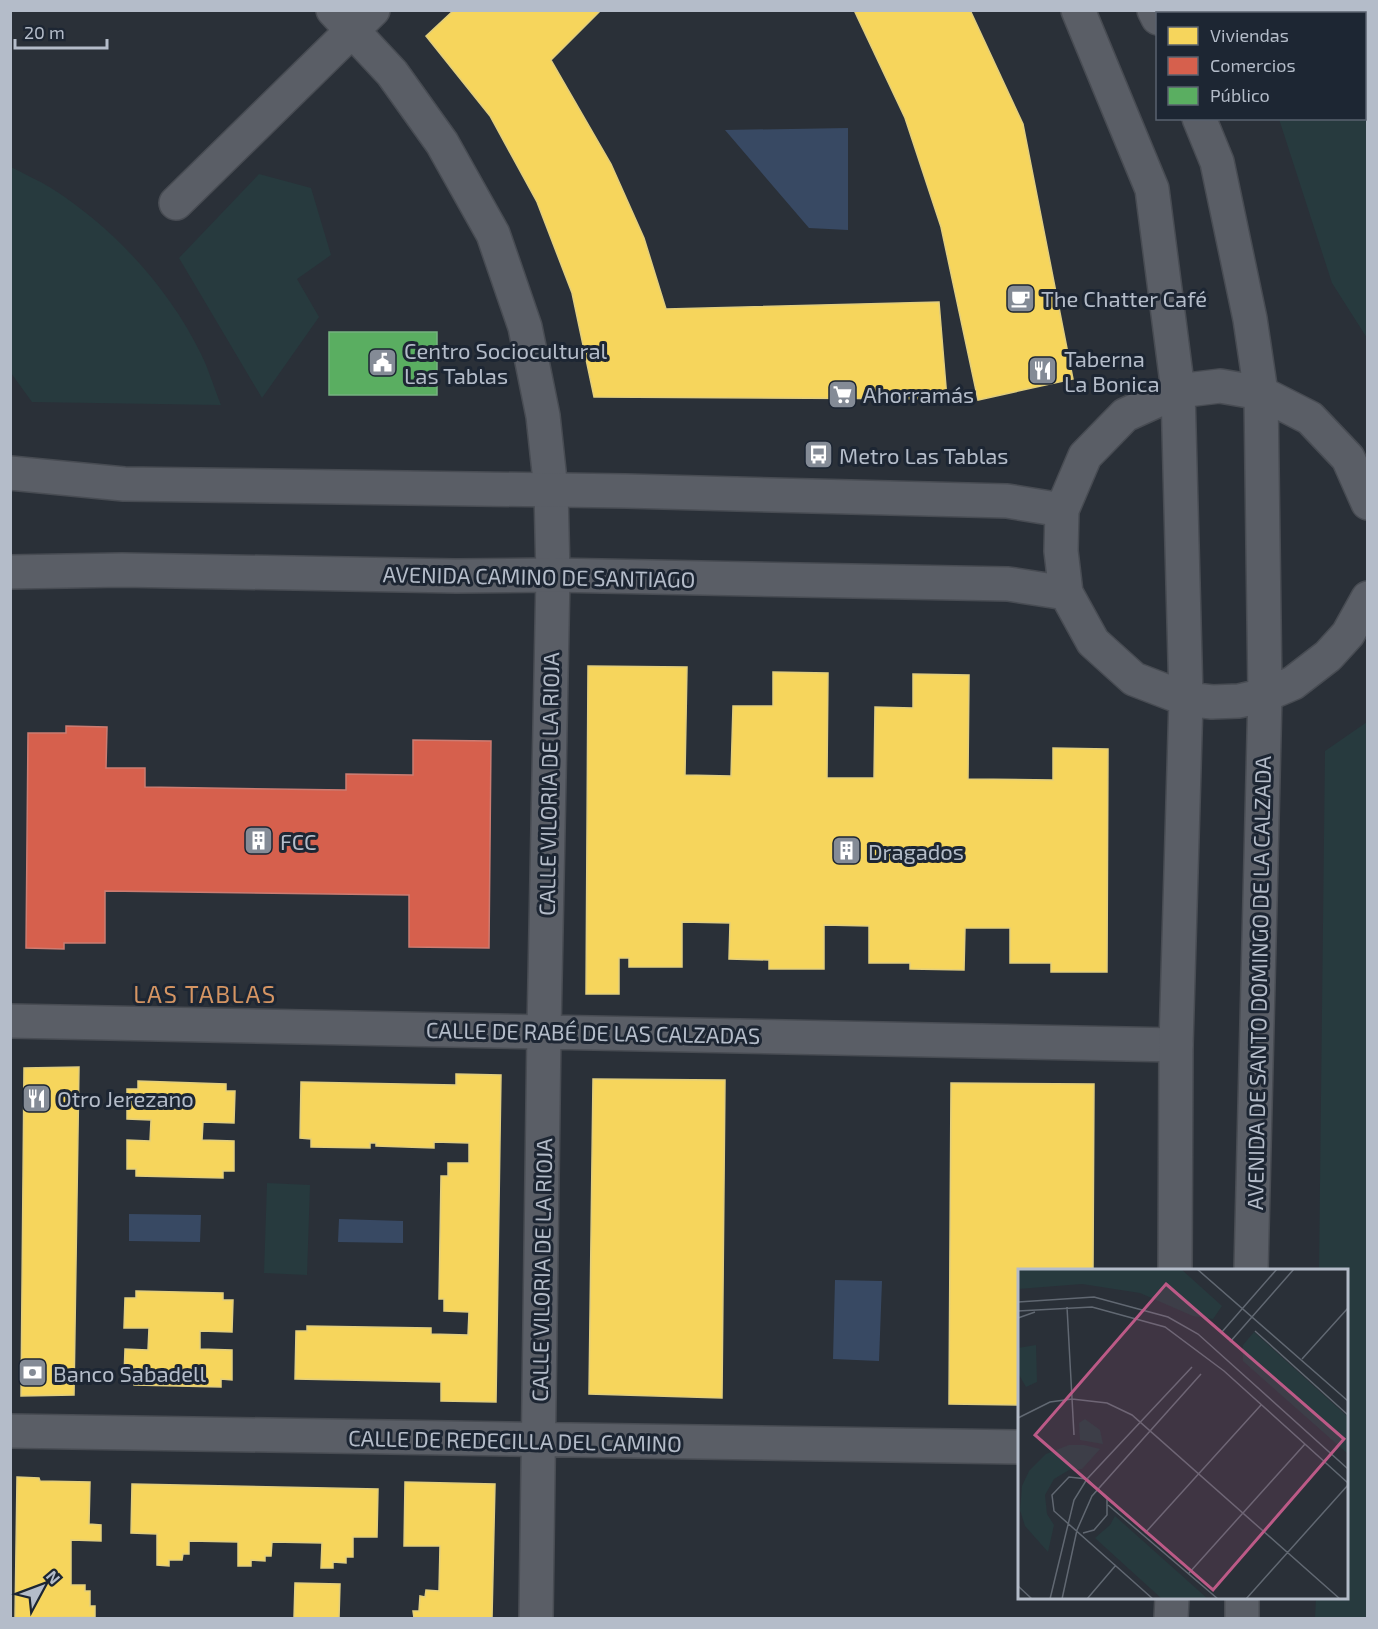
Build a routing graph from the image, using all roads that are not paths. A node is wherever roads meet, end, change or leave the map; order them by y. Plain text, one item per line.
1 (1078, 10) edge
2 (353, 17) edge
3 (1200, 120) edge
4 (176, 203) dead end
5 (1178, 391) junction
6 (1261, 393) junction
7 (10, 473) edge
8 (550, 490) junction
9 (1368, 503) edge
10 (1062, 510) junction
11 (10, 572) edge
12 (553, 575) junction
13 (1066, 593) junction
14 (1368, 598) edge
15 (1265, 695) junction
16 (1186, 699) junction
17 (10, 1021) edge
18 (544, 1031) junction
19 (1176, 1045) junction
20 (1175, 1269) edge
21 (1251, 1269) edge
22 (10, 1431) edge
23 (538, 1440) junction
24 (1018, 1447) edge
25 (1172, 1599) edge
26 (1242, 1599) edge
27 (536, 1618) edge
28 (1172, 1618) edge
29 (1242, 1618) edge

1 - 5 street
2 - 4 street
2 - 8 street, CALLE VILORIA DE LA RIOJA
3 - 6 street, AVENIDA DE SANTO DOMINGO DE LA CALZADA
5 - 6 street
5 - 10 street
5 - 16 street
6 - 9 street
6 - 15 street, AVENIDA DE SANTO DOMINGO DE LA CALZADA
7 - 8 street
8 - 10 street
8 - 12 street, CALLE VILORIA DE LA RIOJA
10 - 13 street
11 - 12 street, AVENIDA CAMINO DE SANTIAGO
12 - 13 street, AVENIDA CAMINO DE SANTIAGO
12 - 18 street, CALLE VILORIA DE LA RIOJA
13 - 16 street
14 - 15 street
15 - 16 street
15 - 21 street, AVENIDA DE SANTO DOMINGO DE LA CALZADA
16 - 19 street
17 - 18 street, CALLE DE RABÉ DE LAS CALZADAS
18 - 19 street, CALLE DE RABÉ DE LAS CALZADAS
18 - 23 street, CALLE VILORIA DE LA RIOJA
19 - 20 street
22 - 23 street, CALLE DE REDECILLA DEL CAMINO
23 - 24 street, CALLE DE REDECILLA DEL CAMINO
23 - 27 street, CALLE VILORIA DE LA RIOJA
25 - 28 street
26 - 29 street

